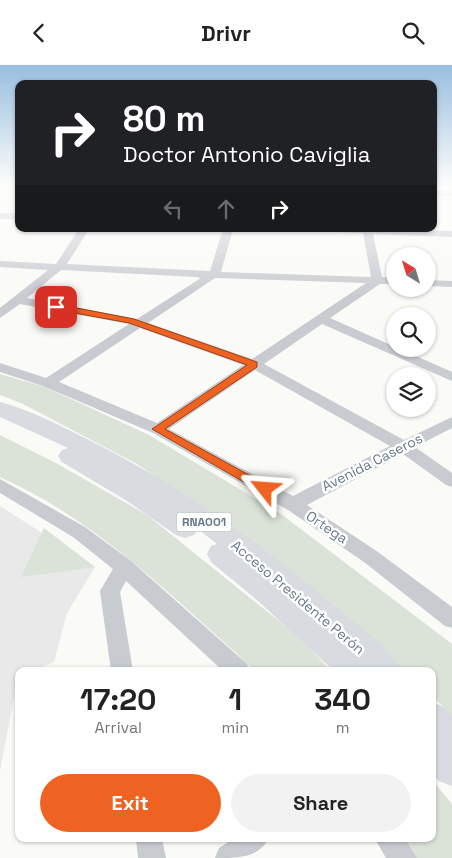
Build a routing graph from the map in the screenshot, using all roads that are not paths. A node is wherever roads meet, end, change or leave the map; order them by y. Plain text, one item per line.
1 (82, 232) edge
2 (227, 232) edge
3 (369, 232) edge
4 (418, 232) edge
5 (452, 234) edge
6 (0, 264) edge
7 (60, 266) junction
8 (214, 274) junction
9 (377, 281) junction
10 (386, 281) edge
11 (436, 283) edge
12 (452, 284) edge
13 (18, 300) junction
14 (0, 314) edge
15 (322, 319) junction
16 (140, 324) junction
17 (386, 345) edge
18 (412, 357) edge
19 (254, 365) junction
20 (0, 367) edge
21 (452, 377) edge
22 (48, 383) junction
23 (0, 409) edge
24 (452, 422) edge
25 (0, 424) edge
26 (158, 429) junction
27 (404, 447) junction
28 (452, 481) edge
29 (0, 485) edge
30 (294, 505) junction
31 (124, 567) junction
32 (452, 619) edge
33 (121, 667) edge
34 (234, 667) edge
35 (352, 667) edge
36 (381, 667) edge
37 (436, 723) edge
38 (452, 739) edge
39 (436, 750) edge
40 (452, 768) edge
41 (149, 842) edge
42 (251, 842) edge
43 (390, 842) edge
44 (152, 858) edge
45 (229, 858) edge
46 (403, 858) edge

1 - 7 street
2 - 8 street
3 - 9 street
4 - 5 street
6 - 7 street
7 - 8 street
7 - 13 street
8 - 9 street
8 - 16 street
9 - 10 street
9 - 15 street
11 - 12 street
13 - 14 street
13 - 16 street
15 - 17 street
15 - 19 street
16 - 19 street
16 - 22 street
18 - 21 street
19 - 26 street
19 - 27 street
20 - 22 street, Ortega
22 - 26 street, Ortega
23 - 36 highway, Acceso Presidente Perón / RNA001
24 - 27 street, Avenida Caseros
25 - 35 highway, Acceso Presidente Perón / RNA001
26 - 30 street, Ortega
27 - 28 street
27 - 30 street, Avenida Caseros
29 - 31 street
30 - 32 street, Ortega
31 - 33 street
31 - 34 street
37 - 38 highway
39 - 40 highway
41 - 44 street
42 - 45 street
43 - 46 street

